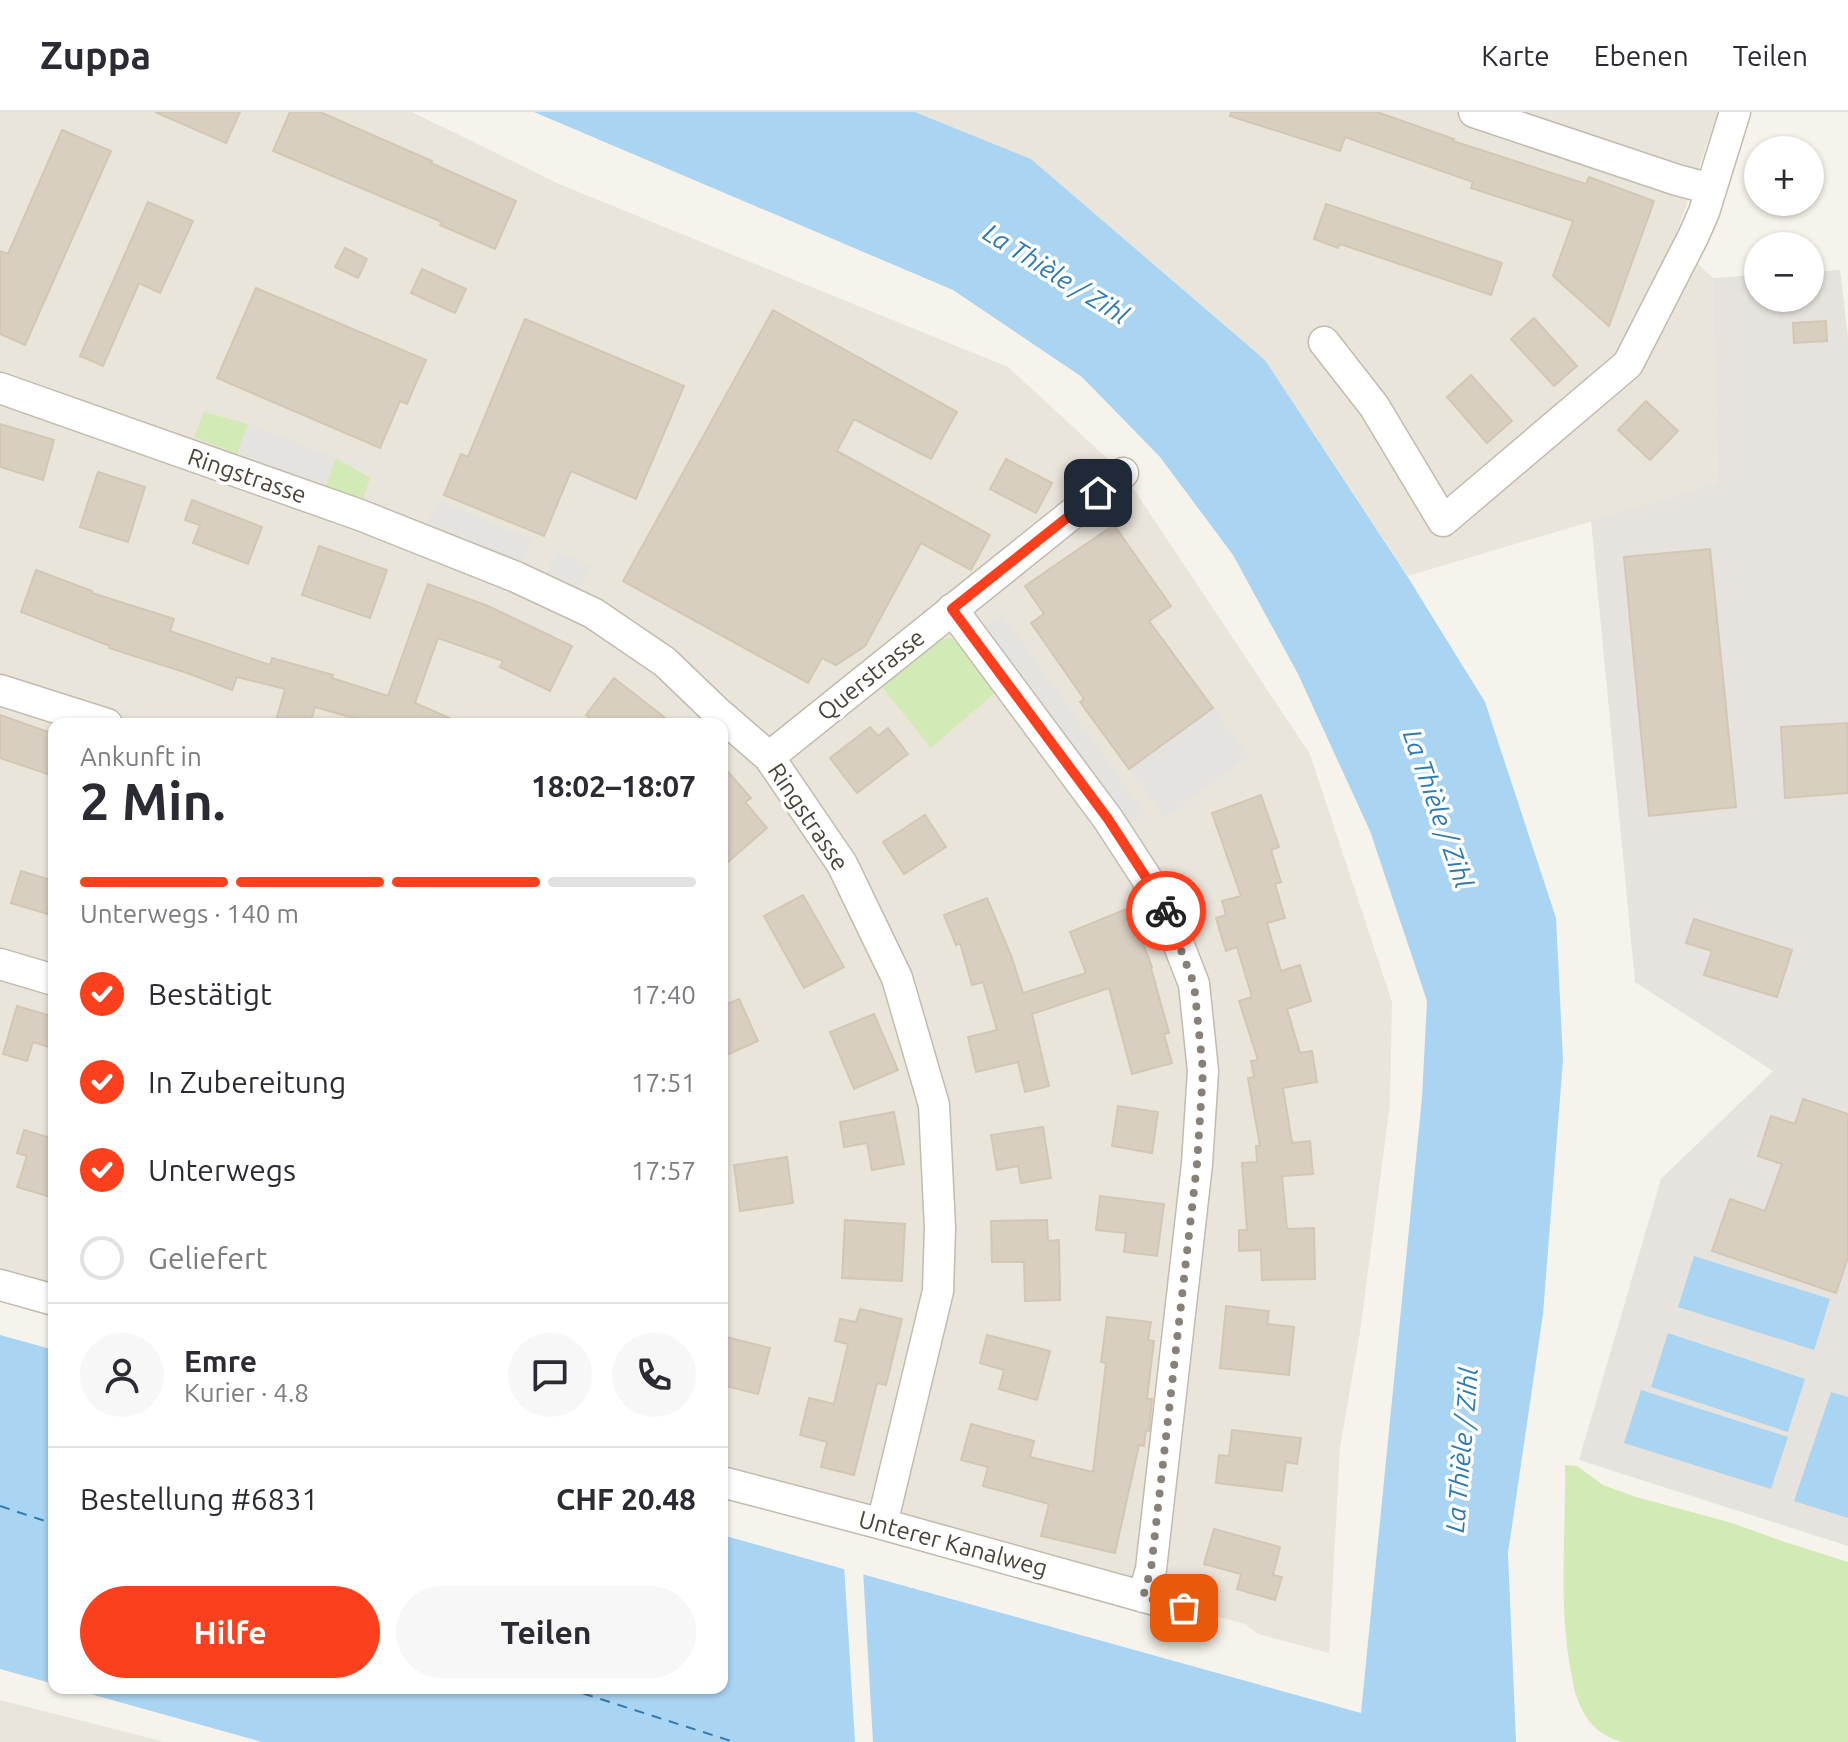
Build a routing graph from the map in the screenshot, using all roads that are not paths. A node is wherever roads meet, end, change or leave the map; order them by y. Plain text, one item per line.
1 (1474, 112) edge
2 (1735, 112) edge
3 (1711, 189) junction
4 (1324, 342) dead end
5 (0, 388) edge
6 (1123, 473) dead end
7 (952, 609) junction
8 (0, 690) edge
9 (88, 718) edge
10 (724, 718) edge
11 (728, 721) edge
12 (769, 757) junction
13 (0, 964) edge
14 (48, 978) edge
15 (0, 1285) edge
16 (48, 1298) edge
17 (728, 1484) edge
18 (882, 1524) junction
19 (1143, 1597) junction
20 (1184, 1608) dead end

1 - 3 street
2 - 3 street
3 - 4 street
5 - 10 street, Ringstrasse
6 - 7 street, Querstrasse
7 - 12 street, Querstrasse
7 - 19 street
8 - 9 street
11 - 12 street, Ringstrasse
12 - 18 street, Ringstrasse
13 - 14 street
15 - 16 street
17 - 18 street, Unterer Kanalweg
18 - 19 street, Unterer Kanalweg
19 - 20 street, Unterer Kanalweg

